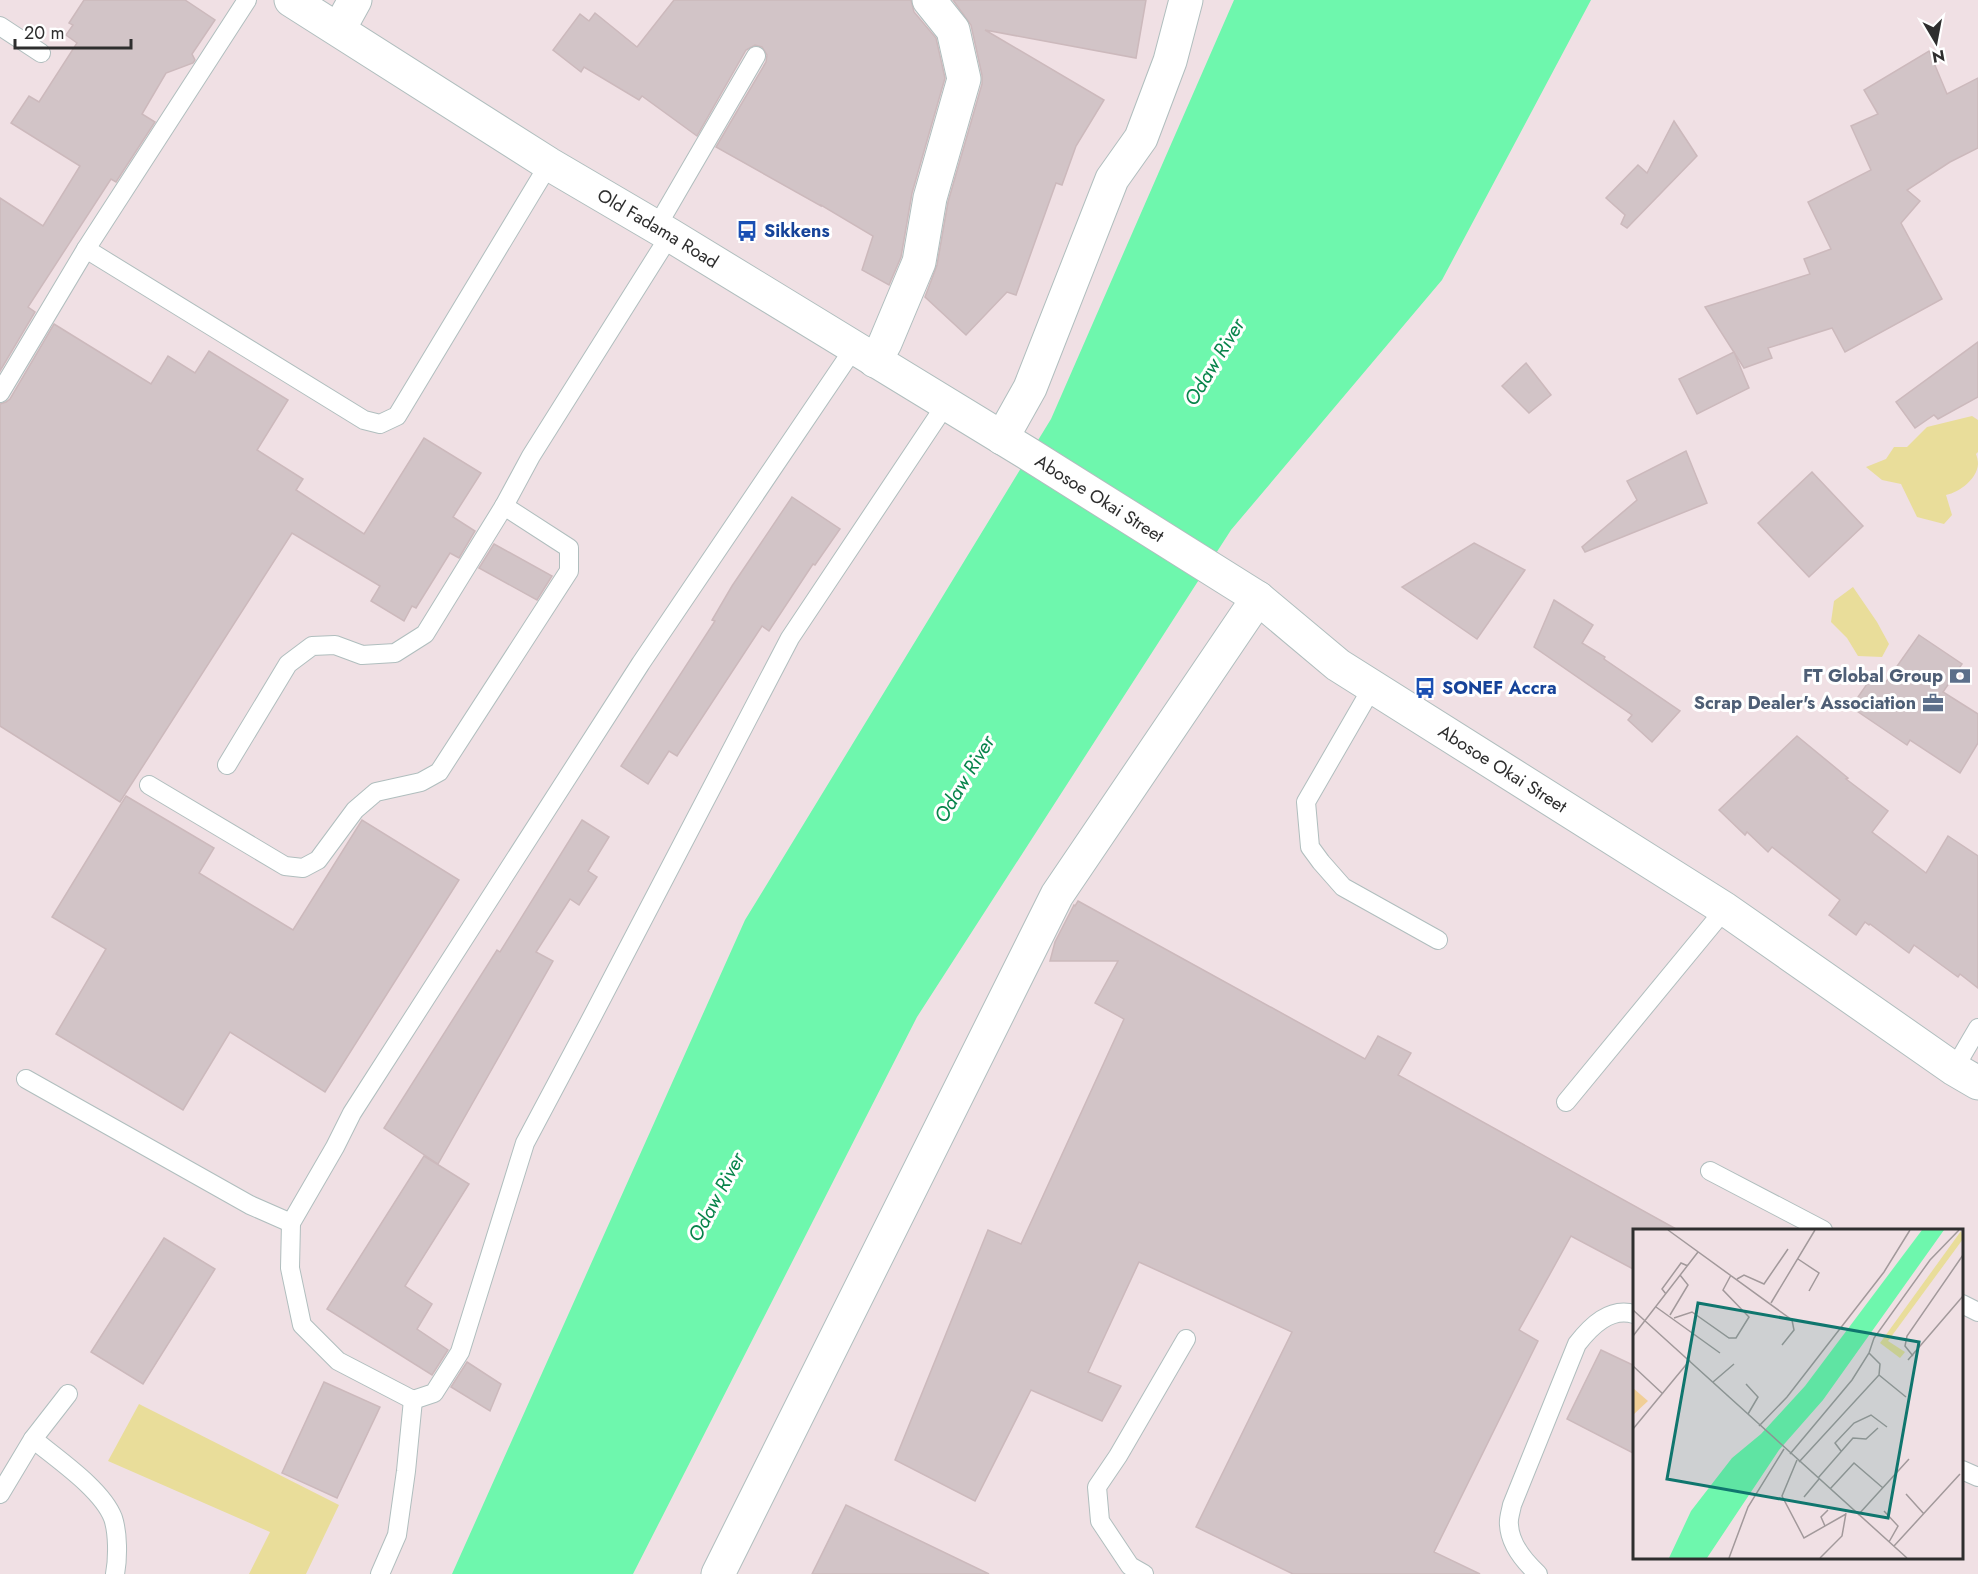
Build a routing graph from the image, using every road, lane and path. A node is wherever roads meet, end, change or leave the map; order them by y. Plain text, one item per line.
1 (247, 0) edge
2 (291, 0) edge
3 (355, 0) edge
4 (929, 0) edge
5 (1186, 0) edge
6 (0, 26) edge
7 (339, 29) junction
8 (41, 53) dead end
9 (756, 56) dead end
10 (549, 164) junction
11 (663, 231) junction
12 (86, 249) junction
13 (864, 354) junction
14 (0, 393) edge
15 (946, 404) junction
16 (1015, 445) junction
17 (504, 506) junction
18 (1249, 592) junction
19 (1373, 686) junction
20 (227, 765) dead end
21 (149, 785) dead end
22 (1725, 909) junction
23 (1438, 940) dead end
24 (1978, 1028) edge
25 (1966, 1076) edge
26 (26, 1079) dead end
27 (1566, 1102) dead end
28 (1710, 1171) dead end
29 (291, 1223) junction
30 (1821, 1229) edge
31 (1963, 1304) edge
32 (1978, 1312) edge
33 (1633, 1313) edge
34 (1186, 1339) dead end
35 (68, 1394) dead end
36 (413, 1400) junction
37 (33, 1439) junction
38 (1963, 1470) edge
39 (1978, 1477) edge
40 (0, 1494) edge
41 (115, 1574) edge
42 (380, 1574) edge
43 (718, 1574) edge
44 (1144, 1574) edge
45 (1538, 1574) edge

1 - 12 lane
2 - 7 street, Old Fadama Road
3 - 7 street
4 - 13 street
5 - 16 street
6 - 8 lane
7 - 10 street, Old Fadama Road
9 - 11 lane
10 - 11 street, Old Fadama Road
10 - 12 lane
11 - 13 street, Old Fadama Road
11 - 17 lane
12 - 14 lane
13 - 15 street, Old Fadama Road
13 - 29 lane
15 - 16 street, Old Fadama Road
15 - 36 lane
16 - 18 street, Abosoe Okai Street
17 - 20 lane
17 - 21 lane
18 - 19 street, Abosoe Okai Street
18 - 43 street
19 - 22 street, Abosoe Okai Street
19 - 23 lane
22 - 25 street, Abosoe Okai Street
22 - 27 lane
24 - 25 lane
26 - 29 lane
28 - 30 lane
29 - 36 lane
31 - 32 lane
33 - 45 lane
34 - 44 lane
35 - 37 lane
36 - 42 lane
37 - 40 lane
37 - 41 lane
38 - 39 lane

